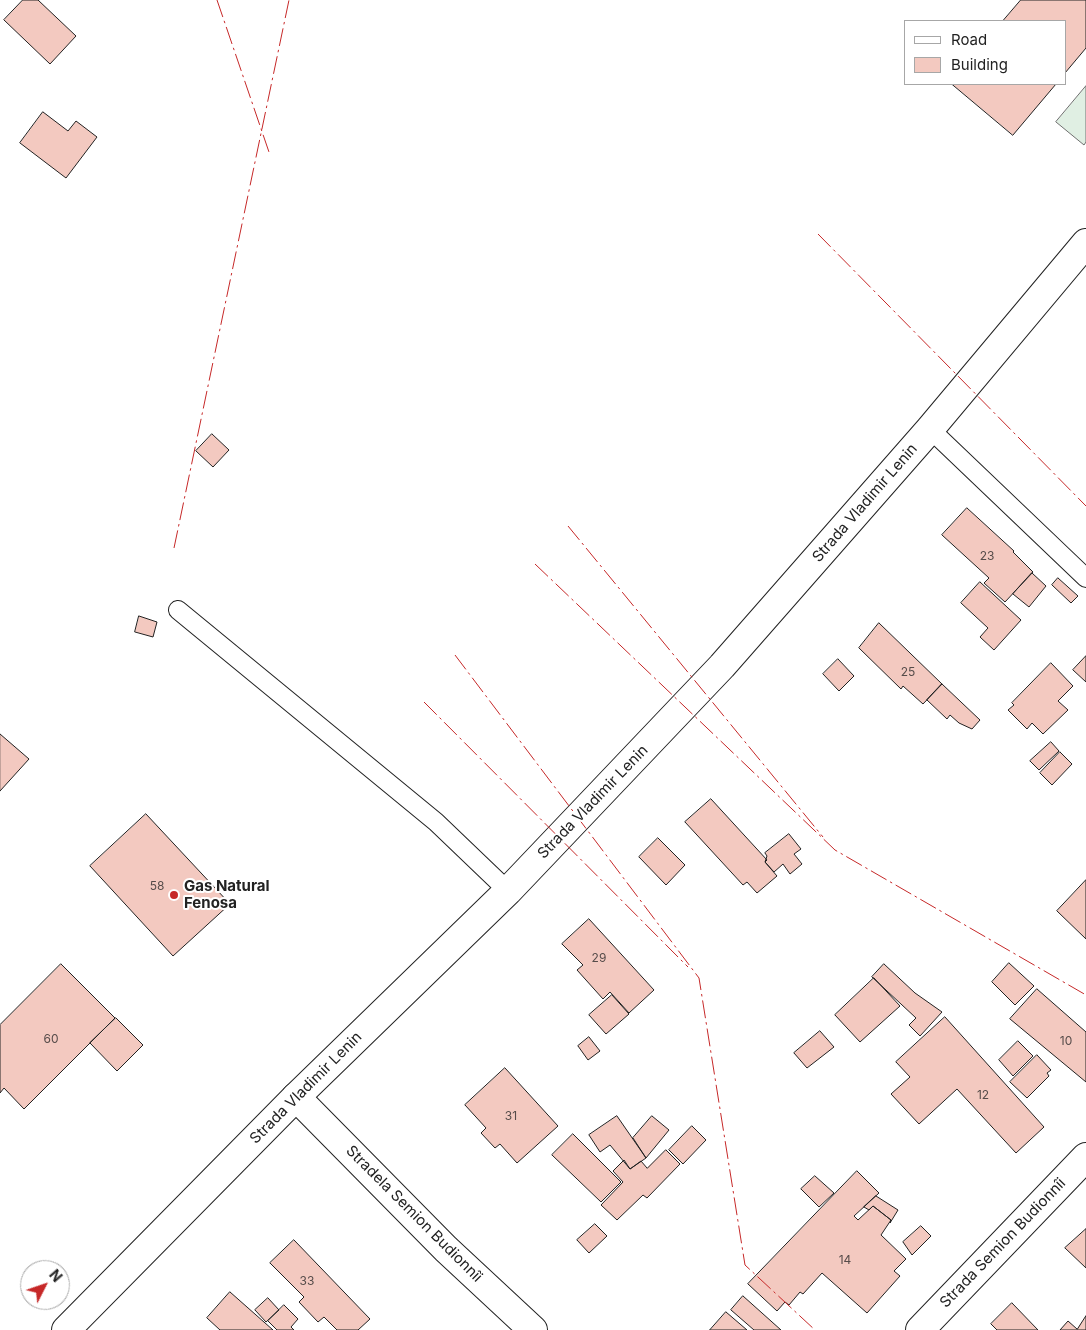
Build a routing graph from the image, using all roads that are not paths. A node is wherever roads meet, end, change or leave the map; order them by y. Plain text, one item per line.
1 (1086, 243) edge
2 (930, 429) junction
3 (1086, 578) edge
4 (178, 610) dead end
5 (508, 890) junction
6 (296, 1097) junction
7 (1086, 1157) edge
8 (66, 1330) edge
9 (533, 1330) edge
10 (920, 1330) edge

1 - 2 main road, Strada Vladimir Lenin
2 - 3 lane
2 - 5 main road, Strada Vladimir Lenin
4 - 5 lane
5 - 6 main road, Strada Vladimir Lenin
6 - 8 main road, Strada Vladimir Lenin
6 - 9 main road, Stradela Semion Budionnîi
7 - 10 main road, Strada Semion Budionnîi

